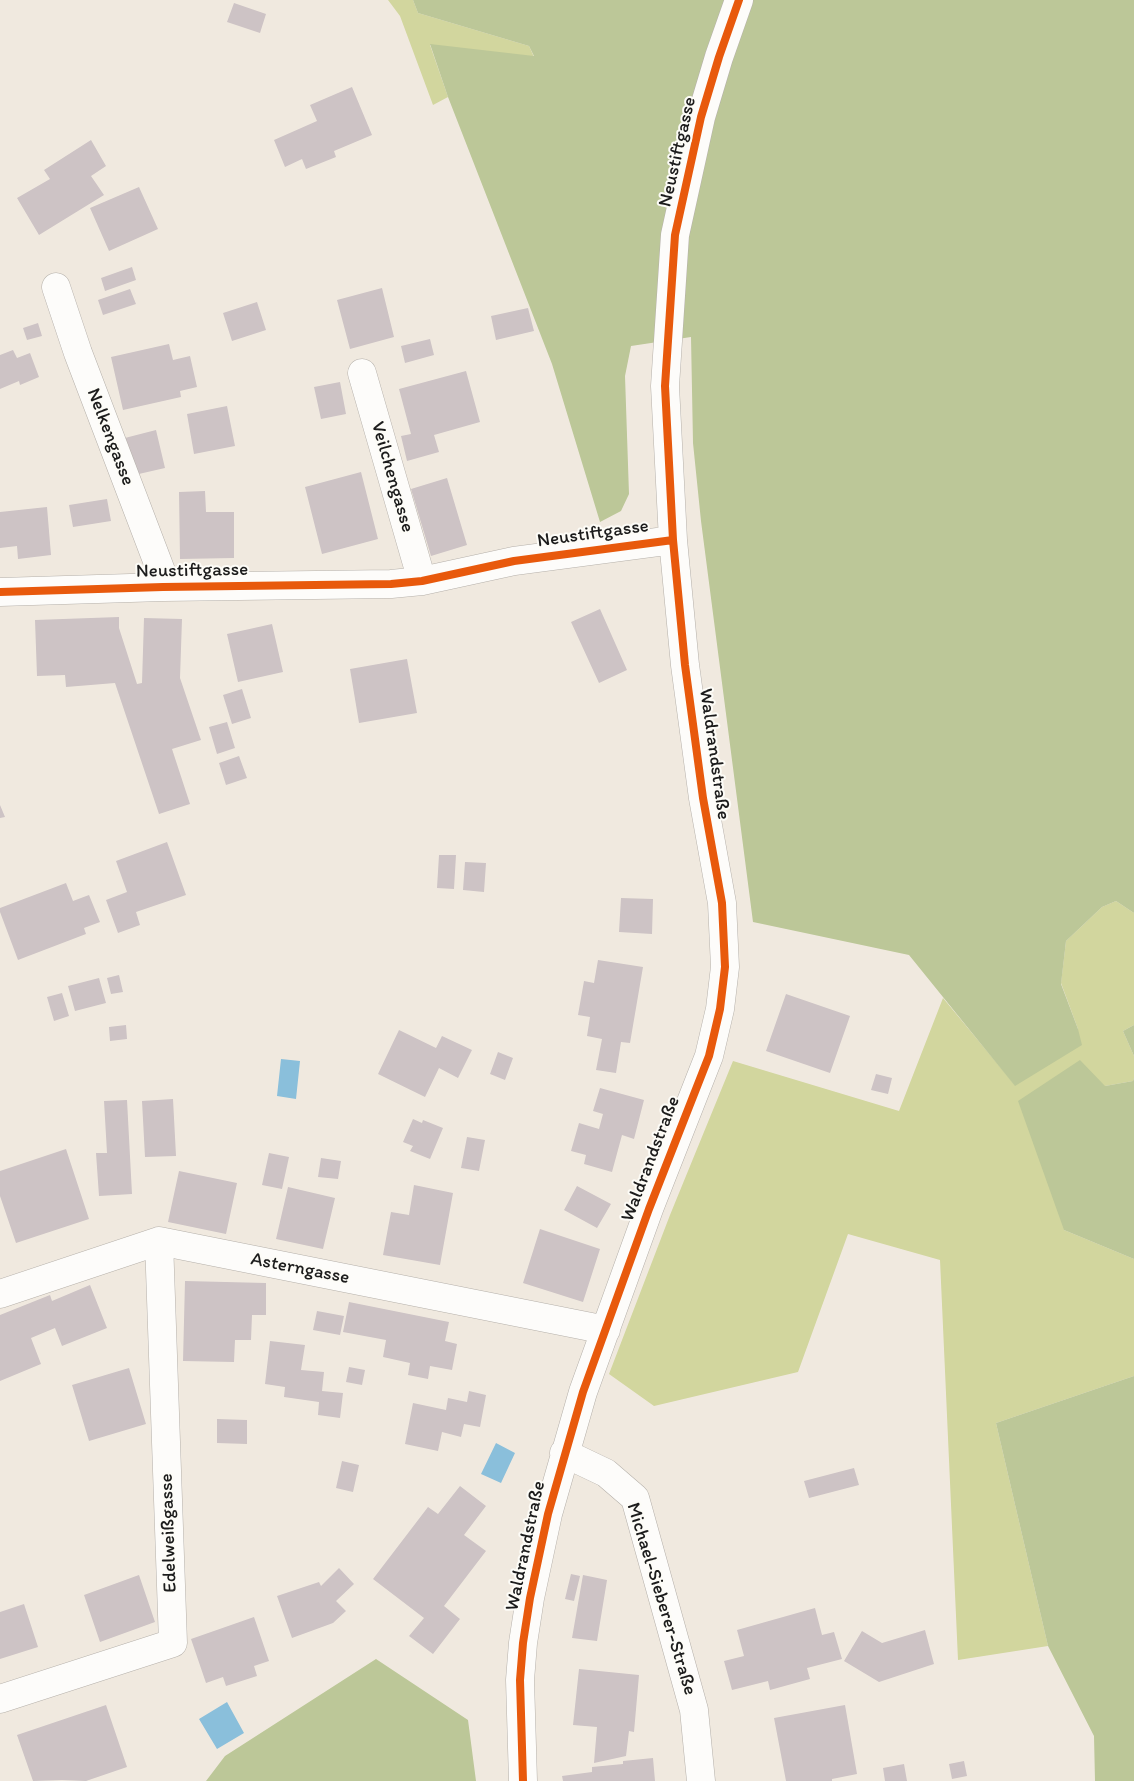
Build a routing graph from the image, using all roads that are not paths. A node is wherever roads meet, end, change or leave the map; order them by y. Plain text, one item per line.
1 (739, 0) edge
2 (56, 286) dead end
3 (362, 373) dead end
4 (673, 540) junction
5 (422, 580) junction
6 (163, 587) junction
7 (0, 592) edge
8 (160, 1241) junction
9 (0, 1294) edge
10 (606, 1330) junction
11 (564, 1453) junction
12 (0, 1699) edge
13 (523, 1781) edge
14 (701, 1781) edge

1 - 4 street, Neustiftgasse
2 - 6 street, Nelkengasse
3 - 5 street, Veilchengasse
4 - 5 street, Neustiftgasse
4 - 10 street, Waldrandstraße
5 - 6 street, Neustiftgasse
6 - 7 street, Neustiftgasse
8 - 9 street, Asterngasse
8 - 10 street, Asterngasse
8 - 12 street, Edelweißgasse
10 - 11 street, Waldrandstraße
11 - 13 street, Waldrandstraße
11 - 14 street, Michael-Sieberer-Straße

